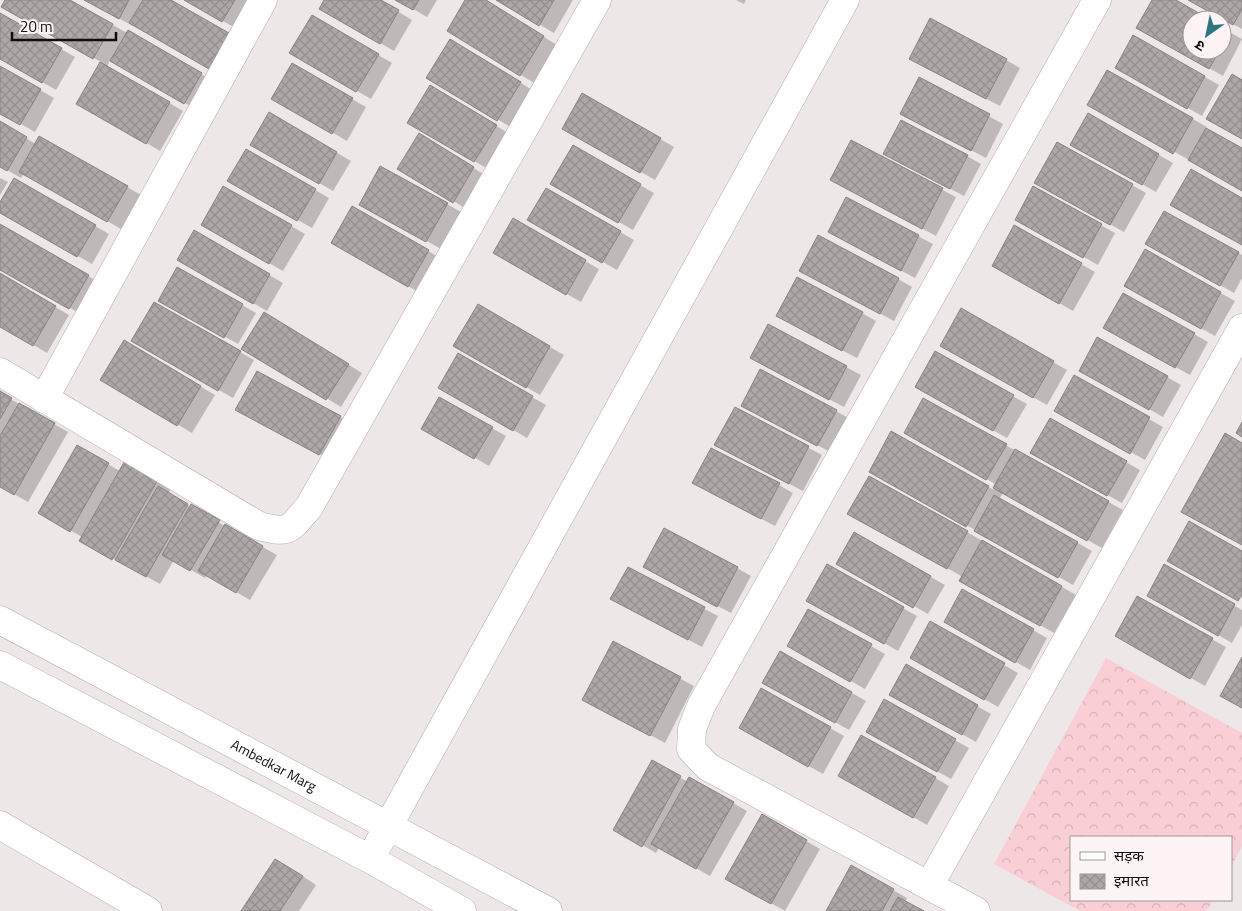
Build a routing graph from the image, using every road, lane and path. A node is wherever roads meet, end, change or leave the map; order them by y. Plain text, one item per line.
1 (263, 0) edge
2 (597, 0) edge
3 (845, 0) edge
4 (1097, 0) edge
5 (1242, 328) edge
6 (0, 372) edge
7 (44, 399) junction
8 (0, 620) edge
9 (0, 665) edge
10 (0, 825) edge
11 (389, 825) junction
12 (370, 859) junction
13 (929, 886) junction
14 (148, 911) edge
15 (462, 911) edge
16 (548, 911) edge
17 (976, 911) edge

1 - 7 street
2 - 7 street
3 - 11 street
4 - 13 street
5 - 13 street
6 - 7 street
8 - 11 street, Ambedkar Marg
9 - 12 street
10 - 14 street
11 - 12 street
11 - 16 street, Ambedkar Marg
12 - 15 street
13 - 17 street

